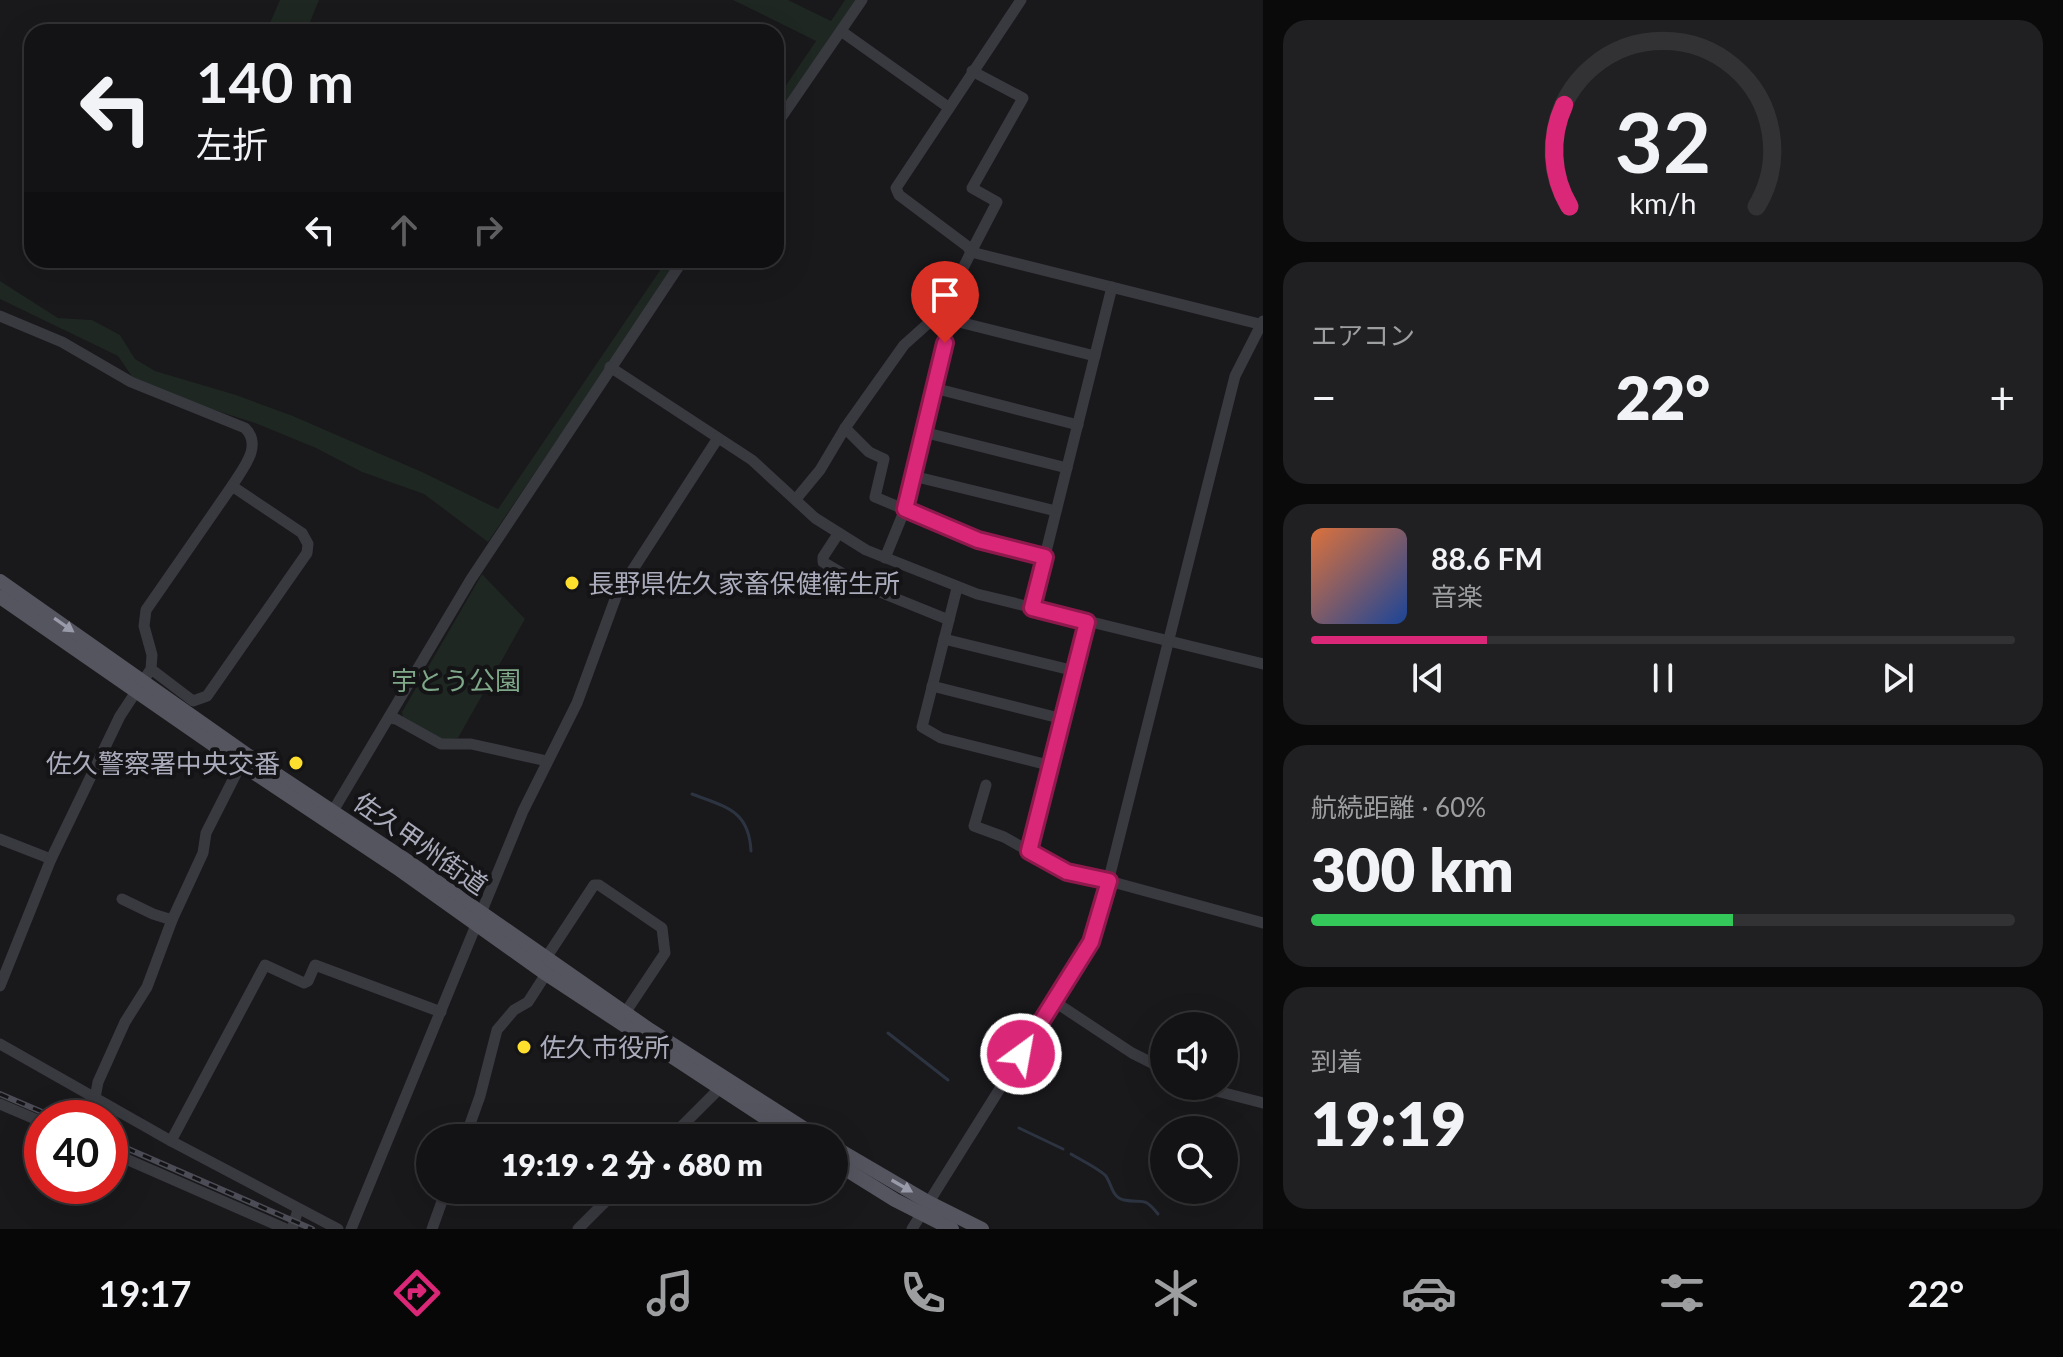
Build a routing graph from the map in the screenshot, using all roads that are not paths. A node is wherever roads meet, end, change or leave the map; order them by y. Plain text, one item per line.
1 (862, 0) edge
2 (1021, 0) edge
3 (841, 31) junction
4 (972, 71) junction
5 (948, 107) junction
6 (784, 113) edge
7 (971, 252) junction
8 (678, 268) edge
9 (1112, 287) junction
10 (946, 315) junction
11 (1, 316) edge
12 (1262, 323) edge
13 (1095, 356) junction
14 (610, 367) junction
15 (934, 388) junction
16 (1078, 425) junction
17 (845, 428) junction
18 (923, 432) junction
19 (718, 438) junction
20 (1067, 468) junction
21 (913, 476) junction
22 (232, 486) junction
23 (796, 499) junction
24 (905, 509) junction
25 (1056, 511) junction
26 (838, 534) junction
27 (1045, 557) junction
28 (885, 558) junction
29 (0, 581) edge
30 (957, 588) junction
31 (0, 597) edge
32 (1032, 608) junction
33 (949, 620) junction
34 (1087, 622) junction
35 (944, 639) junction
36 (1169, 641) junction
37 (1263, 664) edge
38 (1075, 671) junction
39 (143, 680) junction
40 (932, 686) junction
41 (389, 718) junction
42 (1063, 719) junction
43 (547, 761) junction
44 (241, 764) junction
45 (1052, 766) junction
46 (986, 785) dead end
47 (333, 811) junction
48 (0, 839) edge
49 (1029, 851) junction
50 (51, 859) junction
51 (1109, 881) junction
52 (122, 899) dead end
53 (479, 919) junction
54 (172, 920) junction
55 (1263, 923) edge
56 (546, 958) junction
57 (546, 974) junction
58 (0, 986) edge
59 (1055, 1002) junction
60 (441, 1012) junction
61 (622, 1018) junction
62 (0, 1044) edge
63 (1150, 1062) edge
64 (723, 1085) junction
65 (1238, 1097) edge
66 (95, 1098) junction
67 (1263, 1103) edge
68 (0, 1104) edge
69 (24, 1114) edge
70 (470, 1124) edge
71 (684, 1124) edge
72 (777, 1124) edge
73 (794, 1124) edge
74 (171, 1141) junction
75 (848, 1156) edge
76 (128, 1160) edge
77 (848, 1169) edge
78 (441, 1204) edge
79 (603, 1204) edge
80 (924, 1208) junction
81 (298, 1210) junction
82 (289, 1229) edge
83 (338, 1229) edge
84 (351, 1229) edge
85 (432, 1229) edge
86 (578, 1229) edge
87 (912, 1229) edge
88 (952, 1229) edge
89 (982, 1229) edge

1 - 3 street
2 - 4 street
3 - 5 street
3 - 6 street
4 - 5 street
4 - 7 street
5 - 7 street
7 - 9 street
7 - 10 street
8 - 14 street
9 - 12 street
9 - 13 street
10 - 13 street
10 - 15 street
10 - 17 street
11 - 22 street
12 - 36 street
13 - 16 street
14 - 19 street
14 - 41 street
15 - 16 street
15 - 18 street
16 - 20 street
17 - 23 street
17 - 24 street
18 - 20 street
18 - 21 street
19 - 23 street
19 - 43 street
20 - 25 street
21 - 24 street
21 - 25 street
22 - 39 street
22 - 39 street
23 - 26 street
24 - 27 street
24 - 28 street
25 - 27 street
26 - 28 street
26 - 33 street
27 - 32 street
28 - 30 street
29 -> 39 main road, 佐久甲州街道
30 - 32 street
30 - 33 street
31 - 39 main road, 佐久甲州街道
32 - 34 street
33 - 35 street
34 - 36 street
34 - 38 street
35 - 38 street
35 - 40 street
36 - 37 street
36 - 51 street
38 - 42 street
39 - 44 main road, 佐久甲州街道
39 - 47 main road, 佐久甲州街道
39 - 50 street
40 - 42 street
40 - 45 street
41 - 43 street
41 - 47 street
42 - 45 street
43 - 53 street
44 - 53 main road, 佐久甲州街道
44 - 54 street
45 - 49 street
46 - 49 street
47 - 53 main road, 佐久甲州街道
48 - 50 street
49 - 51 street
50 - 58 street
51 - 55 street
51 - 59 street
52 - 54 street
53 - 56 main road, 佐久甲州街道
53 - 57 main road, 佐久甲州街道
53 - 60 street
54 - 66 street
56 - 61 main road, 佐久甲州街道
56 - 61 street
57 - 61 main road, 佐久甲州街道
57 - 70 street
59 - 63 street
59 - 80 street
60 - 74 street
60 - 84 street
61 - 64 main road, 佐久甲州街道
62 - 66 street
64 - 71 street
64 - 72 main road, 佐久甲州街道
64 - 73 main road, 佐久甲州街道
65 - 67 street
66 - 74 street
68 - 69 street
74 - 81 street
75 -> 80 main road
76 - 82 street
77 - 80 main road
78 - 85 street
79 - 86 street
80 - 87 street
80 - 88 main road
80 - 89 main road
81 - 82 street
81 - 83 street

